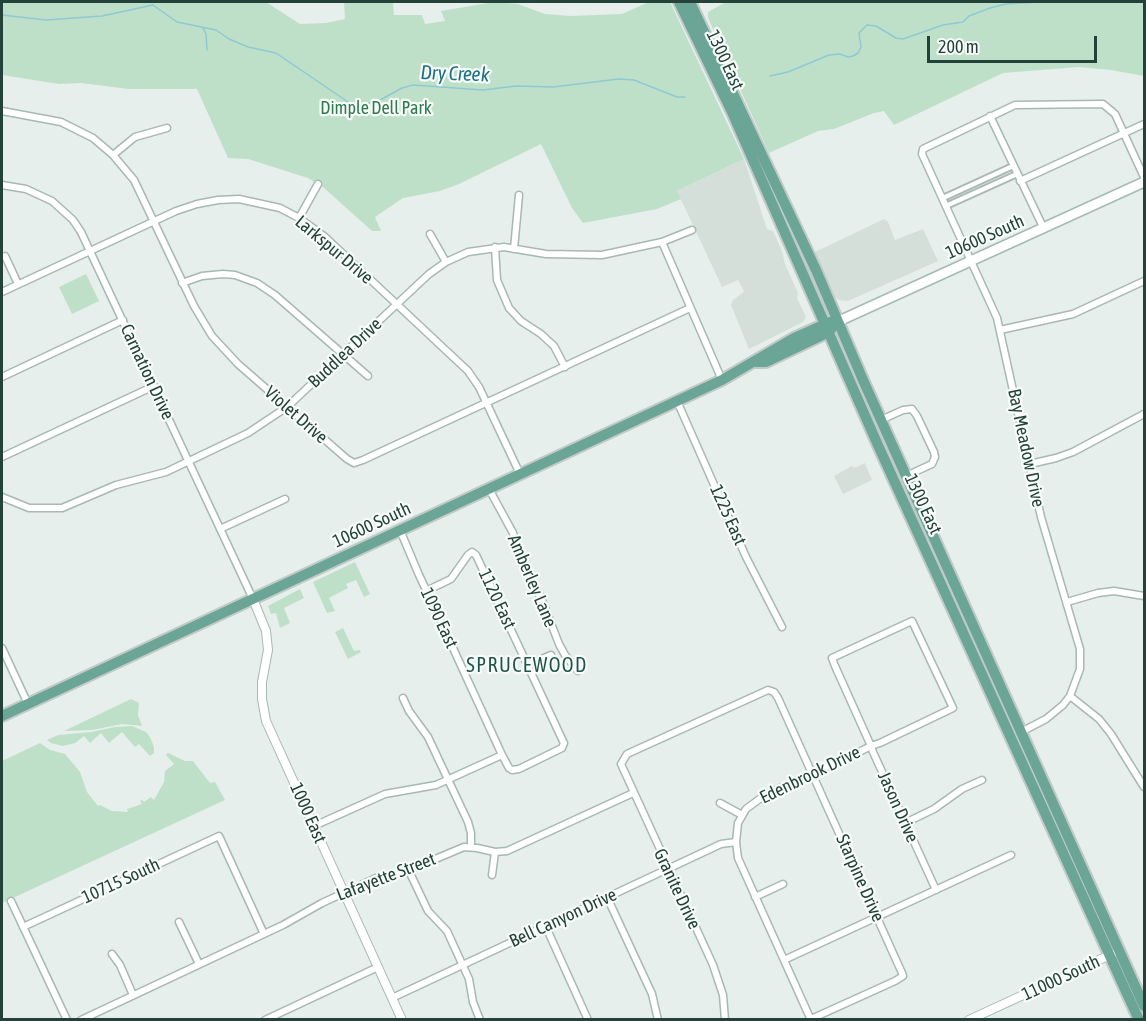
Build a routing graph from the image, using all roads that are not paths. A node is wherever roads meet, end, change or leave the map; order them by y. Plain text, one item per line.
1 (679, 2) edge
2 (690, 2) edge
3 (2, 111) edge
4 (990, 116) junction
5 (1144, 124) edge
6 (167, 128) dead end
7 (1125, 135) junction
8 (114, 155) junction
9 (1013, 166) junction
10 (1019, 177) junction
11 (1144, 179) edge
12 (318, 184) dead end
13 (2, 185) edge
14 (519, 195) dead end
15 (943, 198) junction
16 (946, 206) junction
17 (299, 218) junction
18 (154, 221) junction
19 (1044, 229) junction
20 (692, 230) dead end
21 (430, 234) dead end
22 (662, 242) junction
23 (495, 248) junction
24 (514, 249) junction
25 (90, 251) junction
26 (5, 256) dead end
27 (972, 261) junction
28 (446, 262) junction
29 (1144, 281) edge
30 (182, 283) junction
31 (18, 284) junction
32 (2, 292) edge
33 (397, 304) junction
34 (690, 308) junction
35 (123, 320) junction
36 (839, 321) junction
37 (827, 328) junction
38 (1000, 330) junction
39 (343, 354) junction
40 (565, 367) junction
41 (368, 376) dead end
42 (2, 377) edge
43 (722, 380) junction
44 (154, 386) junction
45 (677, 401) junction
46 (487, 403) junction
47 (287, 407) junction
48 (1144, 414) edge
49 (881, 420) junction
50 (2, 457) edge
51 (188, 462) junction
52 (1030, 464) junction
53 (520, 474) junction
54 (906, 476) junction
55 (489, 489) junction
56 (2, 497) edge
57 (285, 499) dead end
58 (220, 529) junction
59 (400, 530) junction
60 (426, 591) junction
61 (1144, 596) edge
62 (253, 599) junction
63 (1067, 602) junction
64 (782, 627) dead end
65 (2, 648) edge
66 (551, 655) dead end
67 (528, 665) junction
68 (578, 671) dead end
69 (987, 684) junction
70 (771, 690) joint
71 (1070, 696) junction
72 (403, 698) dead end
73 (28, 704) junction
74 (953, 708) joint
75 (2, 716) edge
76 (1021, 732) junction
77 (871, 747) junction
78 (502, 755) junction
79 (512, 770) joint
80 (812, 773) junction
81 (448, 780) junction
82 (982, 780) dead end
83 (1144, 787) edge
84 (633, 793) junction
85 (720, 803) dead end
86 (742, 815) junction
87 (905, 823) junction
88 (314, 826) junction
89 (736, 842) junction
90 (471, 847) junction
91 (495, 852) junction
92 (1011, 855) dead end
93 (668, 869) junction
94 (409, 871) junction
95 (492, 875) dead end
96 (783, 884) dead end
97 (936, 890) junction
98 (344, 892) junction
99 (607, 897) junction
100 (755, 897) junction
101 (11, 901) dead end
102 (878, 918) junction
103 (179, 922) dead end
104 (23, 927) junction
105 (546, 927) junction
106 (264, 934) junction
107 (1114, 953) junction
108 (111, 954) dead end
109 (784, 960) junction
110 (199, 964) junction
111 (462, 965) junction
112 (378, 967) junction
113 (133, 995) junction
114 (392, 998) junction
115 (1144, 1006) edge
116 (811, 1019) edge
117 (67, 1020) edge
118 (81, 1020) edge
119 (265, 1020) edge
120 (402, 1020) edge
121 (480, 1020) edge
122 (588, 1020) edge
123 (658, 1020) edge
124 (725, 1020) edge
125 (969, 1020) edge
126 (1139, 1020) edge

1 - 37 main road, 1300 East
2 - 36 main road, 1300 East
3 - 8 street, Violet Drive
4 - 7 street
4 - 9 street
4 - 15 street, Bay Meadow Drive
5 - 7 street
6 - 8 street
7 - 10 street
7 - 11 street
8 - 18 street, Violet Drive
9 - 10 street
9 - 15 street
10 - 16 street
10 - 19 street
11 - 19 main road, 10600 South
12 - 17 street
13 - 25 street, Carnation Drive
14 - 24 street
15 - 16 street, Bay Meadow Drive
16 - 27 street, Bay Meadow Drive
17 - 18 street, Larkspur Drive
17 - 33 street, Larkspur Drive
18 - 25 street, Larkspur Drive
18 - 30 street, Violet Drive
19 - 27 main road, 10600 South
20 - 22 street, Buddlea Drive
21 - 28 street
22 - 24 street, Buddlea Drive
22 - 34 street
23 - 24 street, Buddlea Drive
23 - 28 street, Buddlea Drive
23 - 40 street
25 - 31 street, Larkspur Drive
25 - 35 street, Carnation Drive
26 - 31 street
27 - 36 main road, 10600 South
27 - 38 street, Bay Meadow Drive
28 - 33 street, Buddlea Drive
29 - 38 street
30 - 39 street
30 - 47 street, Violet Drive
31 - 32 street, Larkspur Drive
33 - 39 street, Buddlea Drive
33 - 46 street, Larkspur Drive
34 - 40 street, Violet Drive
34 - 43 street
35 - 42 street
35 - 44 street, Carnation Drive
36 - 37 main road, 10600 South
36 - 49 main road, 1300 East
37 - 43 main road, 10600 South
37 - 69 main road, 1300 East
38 - 52 street, Bay Meadow Drive
39 - 41 street
39 - 47 street, Buddlea Drive
40 - 46 street, Violet Drive
43 - 45 main road, 10600 South
44 - 50 street
44 - 51 street, Carnation Drive
45 - 53 main road, 10600 South
45 - 64 street, 1225 East
46 - 47 street, Violet Drive
46 - 53 street, Larkspur Drive
47 - 51 street, Buddlea Drive
48 - 52 street
49 - 54 main road, 1300 East
49 - 54 street
51 - 56 street, Buddlea Drive
51 - 58 street, Carnation Drive
52 - 63 street, Bay Meadow Drive
53 - 55 main road, 10600 South
54 - 76 main road, 1300 East
55 - 59 main road, 10600 South
55 - 68 street, Amberley Lane
57 - 58 street
58 - 62 street, Carnation Drive
59 - 60 street, 1090 East
59 - 62 main road, 10600 South
60 - 67 street, 1120 East
60 - 78 street, 1090 East
61 - 63 street
62 - 73 main road, 10600 South
62 - 88 street, 1000 East
63 - 71 street, Bay Meadow Drive
65 - 73 street
66 - 67 street
67 - 79 street, 1120 East
69 - 76 main road
69 - 107 main road, 1300 East
70 - 80 street, Starpine Drive
70 - 84 street, Granite Drive
71 - 76 street, Bay Meadow Drive
71 - 83 street
72 - 81 street
73 - 75 main road, 10600 South
74 - 77 street, Edenbrook Drive
74 - 77 street, Jason Drive
76 - 107 main road, 1300 East
77 - 80 street, Edenbrook Drive
77 - 87 street, Jason Drive
78 - 79 street, 1090 East
78 - 81 street
80 - 86 street, Edenbrook Drive
80 - 102 street, Starpine Drive
81 - 88 street
81 - 90 street
82 - 87 street
84 - 91 street, Lafayette Street
84 - 93 street, Granite Drive
85 - 86 street
86 - 89 street, Edenbrook Drive
87 - 97 street, Jason Drive
88 - 98 street, 1000 East
89 - 93 street, Bell Canyon Drive
89 - 100 street, Edenbrook Drive
90 - 91 street, Lafayette Street
90 - 94 street, Lafayette Street
91 - 95 street
92 - 97 street
93 - 99 street, Bell Canyon Drive
93 - 124 street, Granite Drive
94 - 98 street, Lafayette Street
94 - 111 street
96 - 100 street
97 - 102 street
98 - 106 street, Lafayette Street
98 - 112 street, 1000 East
99 - 105 street, Bell Canyon Drive
99 - 123 street
100 - 109 street, Edenbrook Drive
101 - 104 street
102 - 109 street
102 - 116 street, Starpine Drive
103 - 110 street
104 - 106 street, 10715 South
104 - 117 street
105 - 111 street, Bell Canyon Drive
105 - 122 street
106 - 110 street, Lafayette Street
107 - 115 main road, 1300 East
107 - 125 street, 11000 South
107 - 126 main road, 1300 East
108 - 113 street
109 - 116 street, Edenbrook Drive
110 - 113 street, Lafayette Street
111 - 114 street, Bell Canyon Drive
111 - 121 street
112 - 114 street, 1000 East
112 - 119 street
113 - 118 street, Lafayette Street
114 - 120 street, 1000 East

